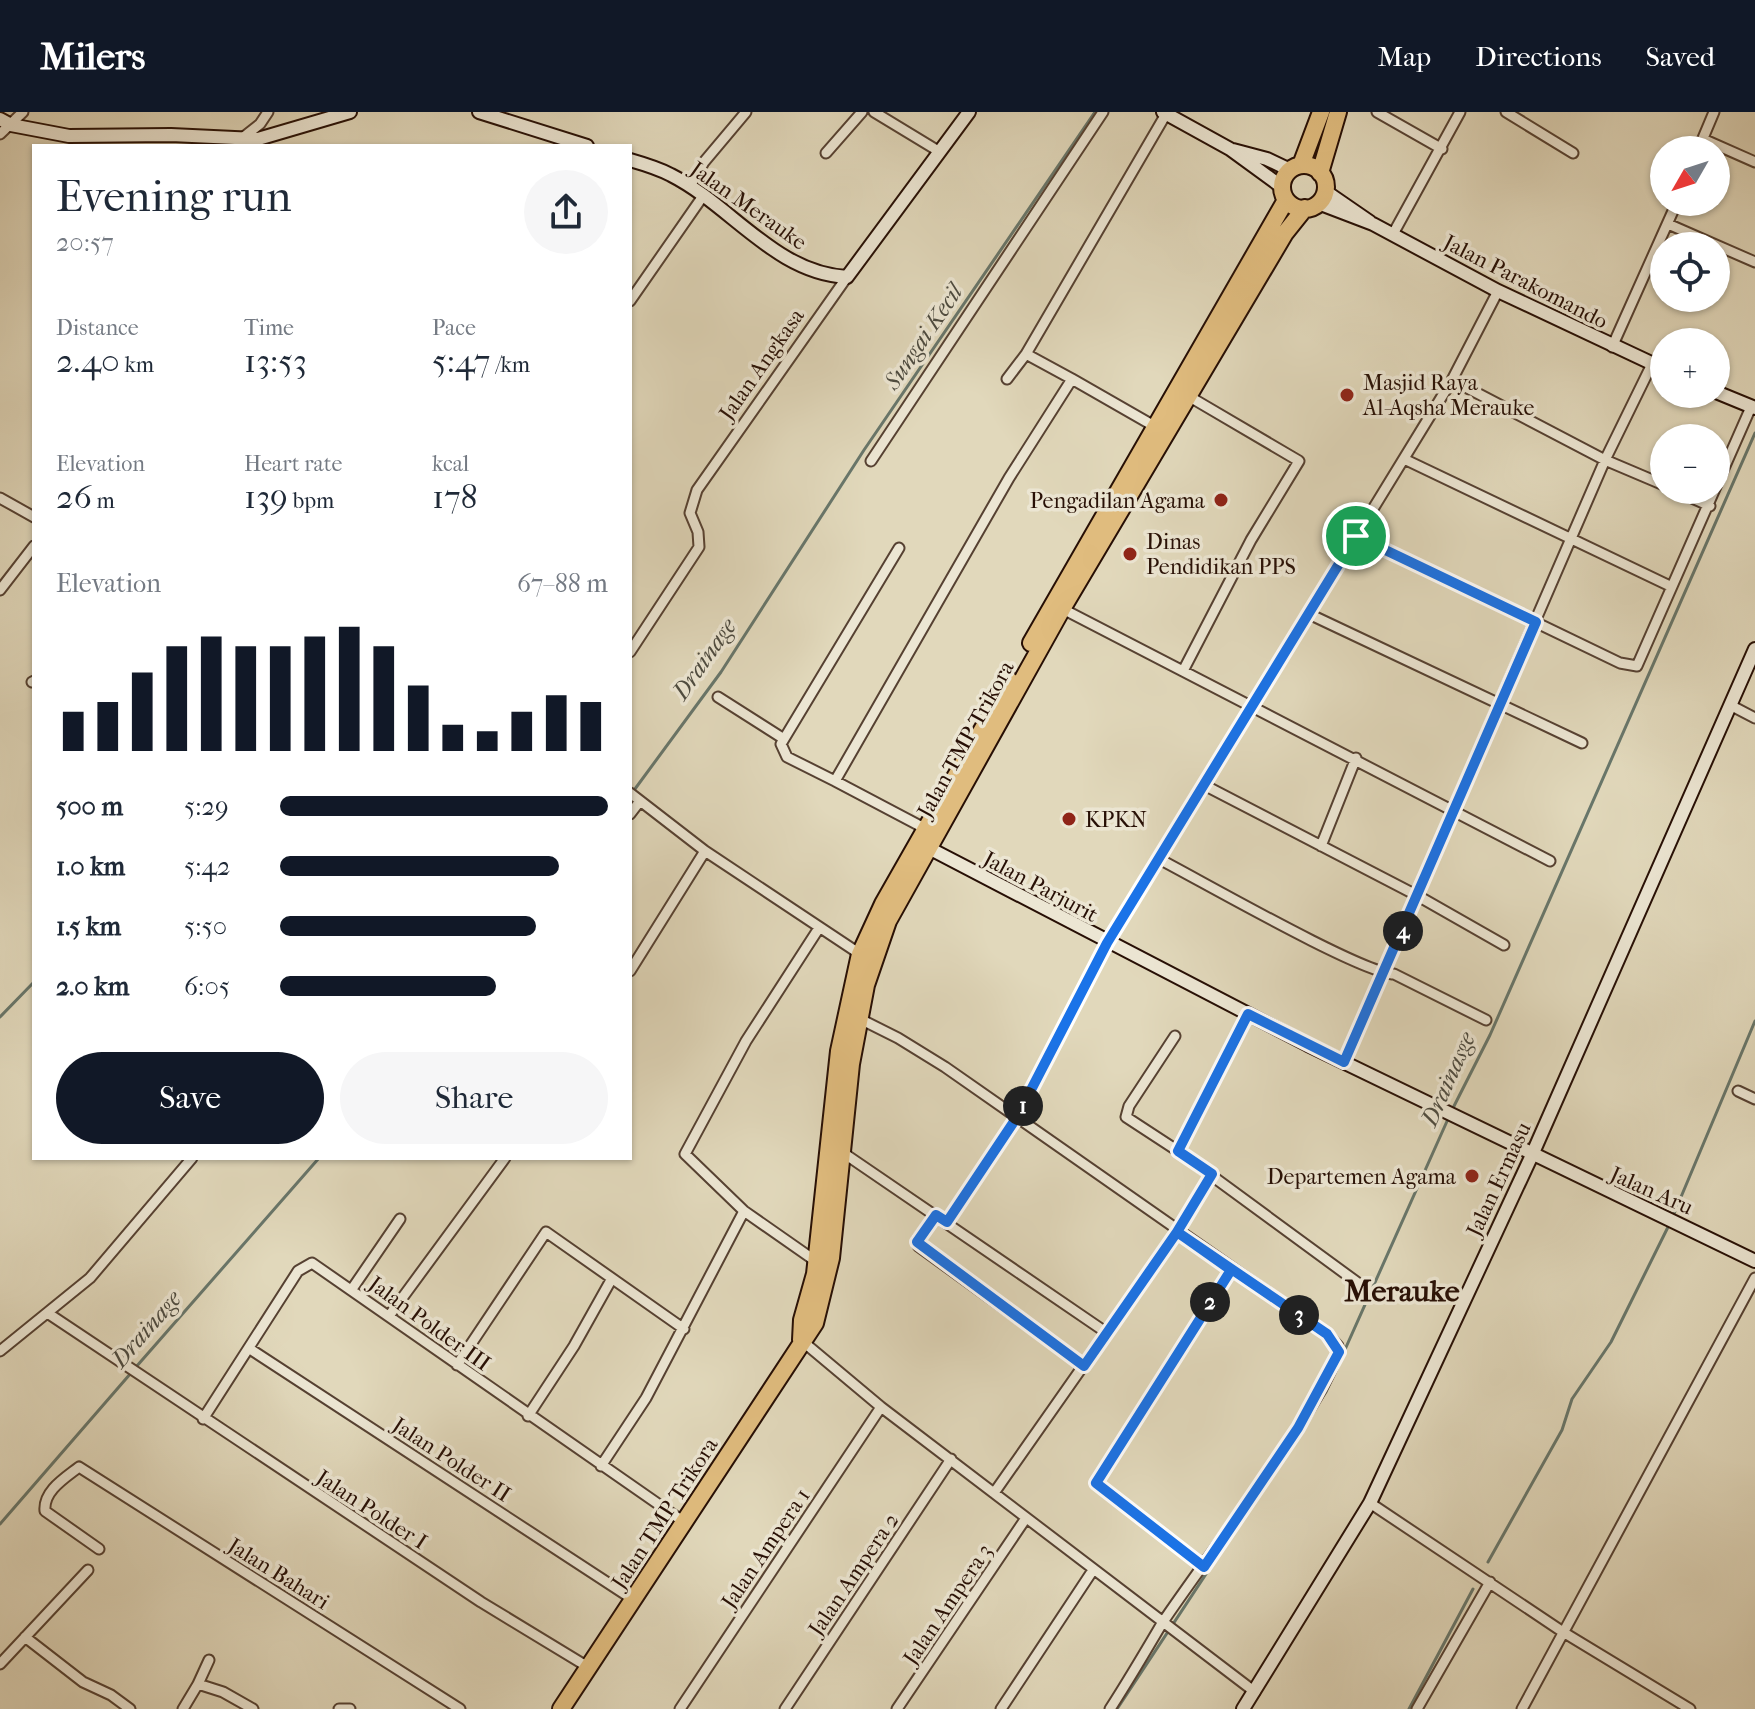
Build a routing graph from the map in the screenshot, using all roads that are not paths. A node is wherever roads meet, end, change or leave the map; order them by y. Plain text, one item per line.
1 (23, 112) edge
2 (268, 112) edge
3 (350, 112) edge
4 (479, 112) edge
5 (746, 112) edge
6 (862, 112) edge
7 (874, 112) edge
8 (969, 112) edge
9 (1103, 112) edge
10 (1321, 112) edge
11 (1338, 112) edge
12 (1377, 112) edge
13 (1460, 112) edge
14 (1506, 112) edge
15 (1714, 112) edge
16 (1165, 113) edge
17 (506, 116) edge
18 (6, 122) edge
19 (0, 134) edge
20 (1704, 136) edge
21 (241, 139) junction
22 (256, 143) edge
23 (582, 144) edge
24 (1230, 149) junction
25 (1442, 149) junction
26 (1730, 151) edge
27 (940, 152) junction
28 (826, 153) dead end
29 (1573, 153) dead end
30 (632, 161) edge
31 (1755, 162) edge
32 (1295, 167) junction
33 (1320, 173) junction
34 (690, 186) junction
35 (1284, 193) junction
36 (703, 196) junction
37 (1316, 201) junction
38 (1671, 216) edge
39 (1668, 224) junction
40 (1393, 234) junction
41 (1755, 262) edge
42 (847, 277) junction
43 (1498, 291) junction
44 (632, 298) edge
45 (1612, 347) junction
46 (1026, 354) junction
47 (1650, 364) edge
48 (1007, 379) dead end
49 (1072, 379) junction
50 (1452, 380) junction
51 (1650, 381) edge
52 (1730, 398) edge
53 (1179, 404) junction
54 (1753, 408) edge
55 (1154, 426) junction
56 (1404, 459) junction
57 (1605, 460) junction
58 (871, 461) dead end
59 (1650, 479) edge
60 (0, 498) edge
61 (1706, 504) edge
62 (1710, 506) junction
63 (32, 516) edge
64 (1356, 536) junction
65 (1571, 540) junction
66 (899, 548) dead end
67 (32, 549) edge
68 (1670, 586) junction
69 (0, 590) edge
70 (1057, 606) junction
71 (1309, 614) junction
72 (1536, 622) junction
73 (632, 649) edge
74 (1755, 649) edge
75 (1183, 671) junction
76 (718, 697) dead end
77 (1502, 704) junction
78 (1253, 705) junction
79 (1730, 705) junction
80 (1755, 718) edge
81 (784, 739) junction
82 (1582, 743) dead end
83 (1356, 758) junction
84 (835, 781) junction
85 (1204, 785) junction
86 (635, 797) edge
87 (1452, 809) junction
88 (924, 840) junction
89 (1321, 846) junction
90 (705, 851) junction
91 (1159, 859) junction
92 (1550, 861) dead end
93 (1418, 896) junction
94 (819, 928) junction
95 (1107, 943) junction
96 (1504, 945) dead end
97 (860, 954) junction
98 (632, 968) edge
99 (1384, 974) junction
100 (1248, 1014) junction
101 (860, 1019) junction
102 (1486, 1020) dead end
103 (1175, 1036) dead end
104 (1344, 1062) junction
105 (1738, 1091) dead end
106 (1755, 1099) edge
107 (1017, 1117) junction
108 (836, 1148) junction
109 (1178, 1151) junction
110 (1532, 1155) junction
111 (190, 1160) edge
112 (504, 1160) edge
113 (1212, 1174) junction
114 (744, 1211) junction
115 (936, 1215) junction
116 (400, 1219) dead end
117 (947, 1222) junction
118 (1177, 1232) junction
119 (1755, 1261) edge
120 (817, 1262) junction
121 (1231, 1270) junction
122 (1755, 1278) edge
123 (611, 1280) junction
124 (1358, 1283) dead end
125 (352, 1289) junction
126 (49, 1314) junction
127 (389, 1316) junction
128 (684, 1329) junction
129 (1107, 1333) junction
130 (801, 1340) junction
131 (2, 1345) edge
132 (250, 1349) junction
133 (457, 1365) junction
134 (1084, 1366) junction
135 (881, 1407) junction
136 (528, 1416) junction
137 (203, 1419) junction
138 (951, 1459) junction
139 (601, 1466) junction
140 (994, 1493) junction
141 (1370, 1503) junction
142 (1026, 1518) junction
143 (684, 1522) junction
144 (99, 1549) dead end
145 (1204, 1567) junction
146 (88, 1570) dead end
147 (1093, 1570) junction
148 (1490, 1582) junction
149 (634, 1600) junction
150 (1162, 1624) junction
151 (1563, 1632) junction
152 (25, 1637) junction
153 (209, 1660) dead end
154 (0, 1664) edge
155 (588, 1667) junction
156 (198, 1684) junction
157 (1255, 1692) junction
158 (130, 1709) edge
159 (183, 1709) edge
160 (253, 1709) edge
161 (339, 1709) edge
162 (350, 1709) edge
163 (460, 1709) edge
164 (561, 1709) edge
165 (680, 1709) edge
166 (785, 1709) edge
167 (897, 1709) edge
168 (1001, 1709) edge
169 (1110, 1709) edge
170 (1243, 1709) edge
171 (1417, 1709) edge
172 (1522, 1709) edge
173 (1690, 1709) edge

1 - 18 street
2 - 21 street
3 - 22 street
4 - 17 street
5 - 34 street
6 - 28 street
7 - 27 street
8 - 27 street, Jalan Angkasa
9 - 58 street
10 - 32 highway, Jalan TMP Trikora
11 - 33 highway
12 - 25 street
13 - 25 street
14 - 29 street
15 - 20 street
16 - 24 street
16 - 46 street
17 - 23 street
18 - 19 street
18 - 21 street
21 - 22 street
24 - 32 street
24 - 35 street
25 - 40 street
26 - 31 street
27 - 42 street, Jalan Angkasa
30 - 34 street, Jalan Merauke
32 - 33 highway
32 - 35 highway, Jalan TMP Trikora
33 - 37 highway
34 - 36 street, Jalan Merauke
35 - 37 highway
35 - 53 highway, Jalan TMP Trikora
36 - 42 street, Jalan Merauke
36 - 44 street
37 - 40 street, Jalan Parakomando
37 - 53 highway, Jalan TMP Trikora
38 - 39 street
39 - 41 street
39 - 45 street
40 - 43 street, Jalan Parakomando
42 - 73 street, Jalan Angkasa
43 - 45 street, Jalan Parakomando
43 - 50 street
45 - 47 street, Jalan Parakomando
46 - 48 street
46 - 49 street
49 - 55 street
49 - 84 street
50 - 56 street
50 - 57 street
51 - 57 street
52 - 54 street
53 - 55 highway, Jalan TMP Trikora
53 - 70 highway, Jalan TMP Trikora
53 - 75 street
54 - 62 street
55 - 70 highway, Jalan TMP Trikora
56 - 64 street
56 - 65 street
57 - 59 street
57 - 65 street
60 - 63 street
61 - 62 street
62 - 68 street
64 - 71 street
64 - 72 street
65 - 68 street
65 - 72 street
66 - 81 street
67 - 69 street
68 - 72 street
70 - 75 street
70 - 88 highway, Jalan TMP Trikora
70 - 88 highway, Jalan TMP Trikora
71 - 77 street
71 - 78 street
72 - 77 street
74 - 79 street, Jalan Ermasu
75 - 78 street
76 - 81 street
77 - 82 street
77 - 87 street
78 - 83 street
78 - 85 street
79 - 80 street
79 - 110 street, Jalan Ermasu
81 - 84 street
83 - 87 street
83 - 89 street
84 - 88 street
85 - 89 street
85 - 91 street
86 - 90 street
87 - 92 street
87 - 93 street
88 - 95 street, Jalan Parjurit
88 - 97 highway, Jalan TMP Trikora
88 - 101 highway, Jalan TMP Trikora
89 - 93 street
90 - 94 street
90 - 98 street
91 - 95 street
91 - 99 street
93 - 96 street
93 - 99 street
94 - 97 street
94 - 114 street
95 - 100 street, Jalan Parjurit
95 - 107 street
97 - 108 highway, Jalan TMP Trikora
99 - 102 street
99 - 104 street
100 - 104 street, Jalan Parjurit
100 - 109 street
101 - 107 street
101 - 108 highway, Jalan TMP Trikora
103 - 109 street
104 - 110 street, Jalan Parjurit
105 - 106 street
107 - 117 street
107 - 118 street
108 - 115 street
108 - 120 highway, Jalan TMP Trikora
108 - 130 highway, Jalan TMP Trikora
109 - 113 street
110 - 119 street, Jalan Aru
110 - 141 street, Jalan Ermasu
111 - 126 street
112 - 127 street
113 - 118 street
113 - 124 street
114 - 120 street
114 - 128 street
115 - 117 street
115 - 134 street
116 - 125 street
117 - 129 street
118 - 121 street
118 - 129 street
120 - 130 highway, Jalan TMP Trikora
121 - 145 street
121 - 145 street
122 - 151 street
123 - 128 street
123 - 133 street
123 - 136 street
125 - 127 street, Jalan Polder III
125 - 132 street, Jalan Polder III
126 - 131 street
126 - 137 street, Jalan Polder I
127 - 133 street, Jalan Polder III
128 - 139 street
129 - 134 street
130 - 135 street
130 - 143 highway, Jalan TMP Trikora
132 - 137 street, Jalan Polder III
132 - 149 street, Jalan Polder II
133 - 136 street, Jalan Polder III
134 - 140 street
135 - 138 street
135 - 165 street, Jalan Ampera 1
136 - 139 street, Jalan Polder III
137 - 155 street, Jalan Polder I
138 - 140 street
138 - 166 street, Jalan Ampera 2
139 - 143 street, Jalan Polder III
140 - 142 street
141 - 148 street
141 - 157 street, Jalan Ermasu
142 - 147 street
142 - 167 street, Jalan Ampera 3
143 - 149 highway, Jalan TMP Trikora
144 - 163 street, Jalan Bahari
145 - 150 street
146 - 152 street
147 - 150 street
147 - 168 street
148 - 151 street
148 - 171 street
149 - 155 highway, Jalan TMP Trikora
150 - 157 street
150 - 169 street
151 - 172 street
151 - 173 street
152 - 154 street
152 - 158 street
153 - 156 street
155 - 164 highway, Jalan TMP Trikora
156 - 159 street
156 - 160 street
157 - 170 street, Jalan Ermasu
161 - 162 street

